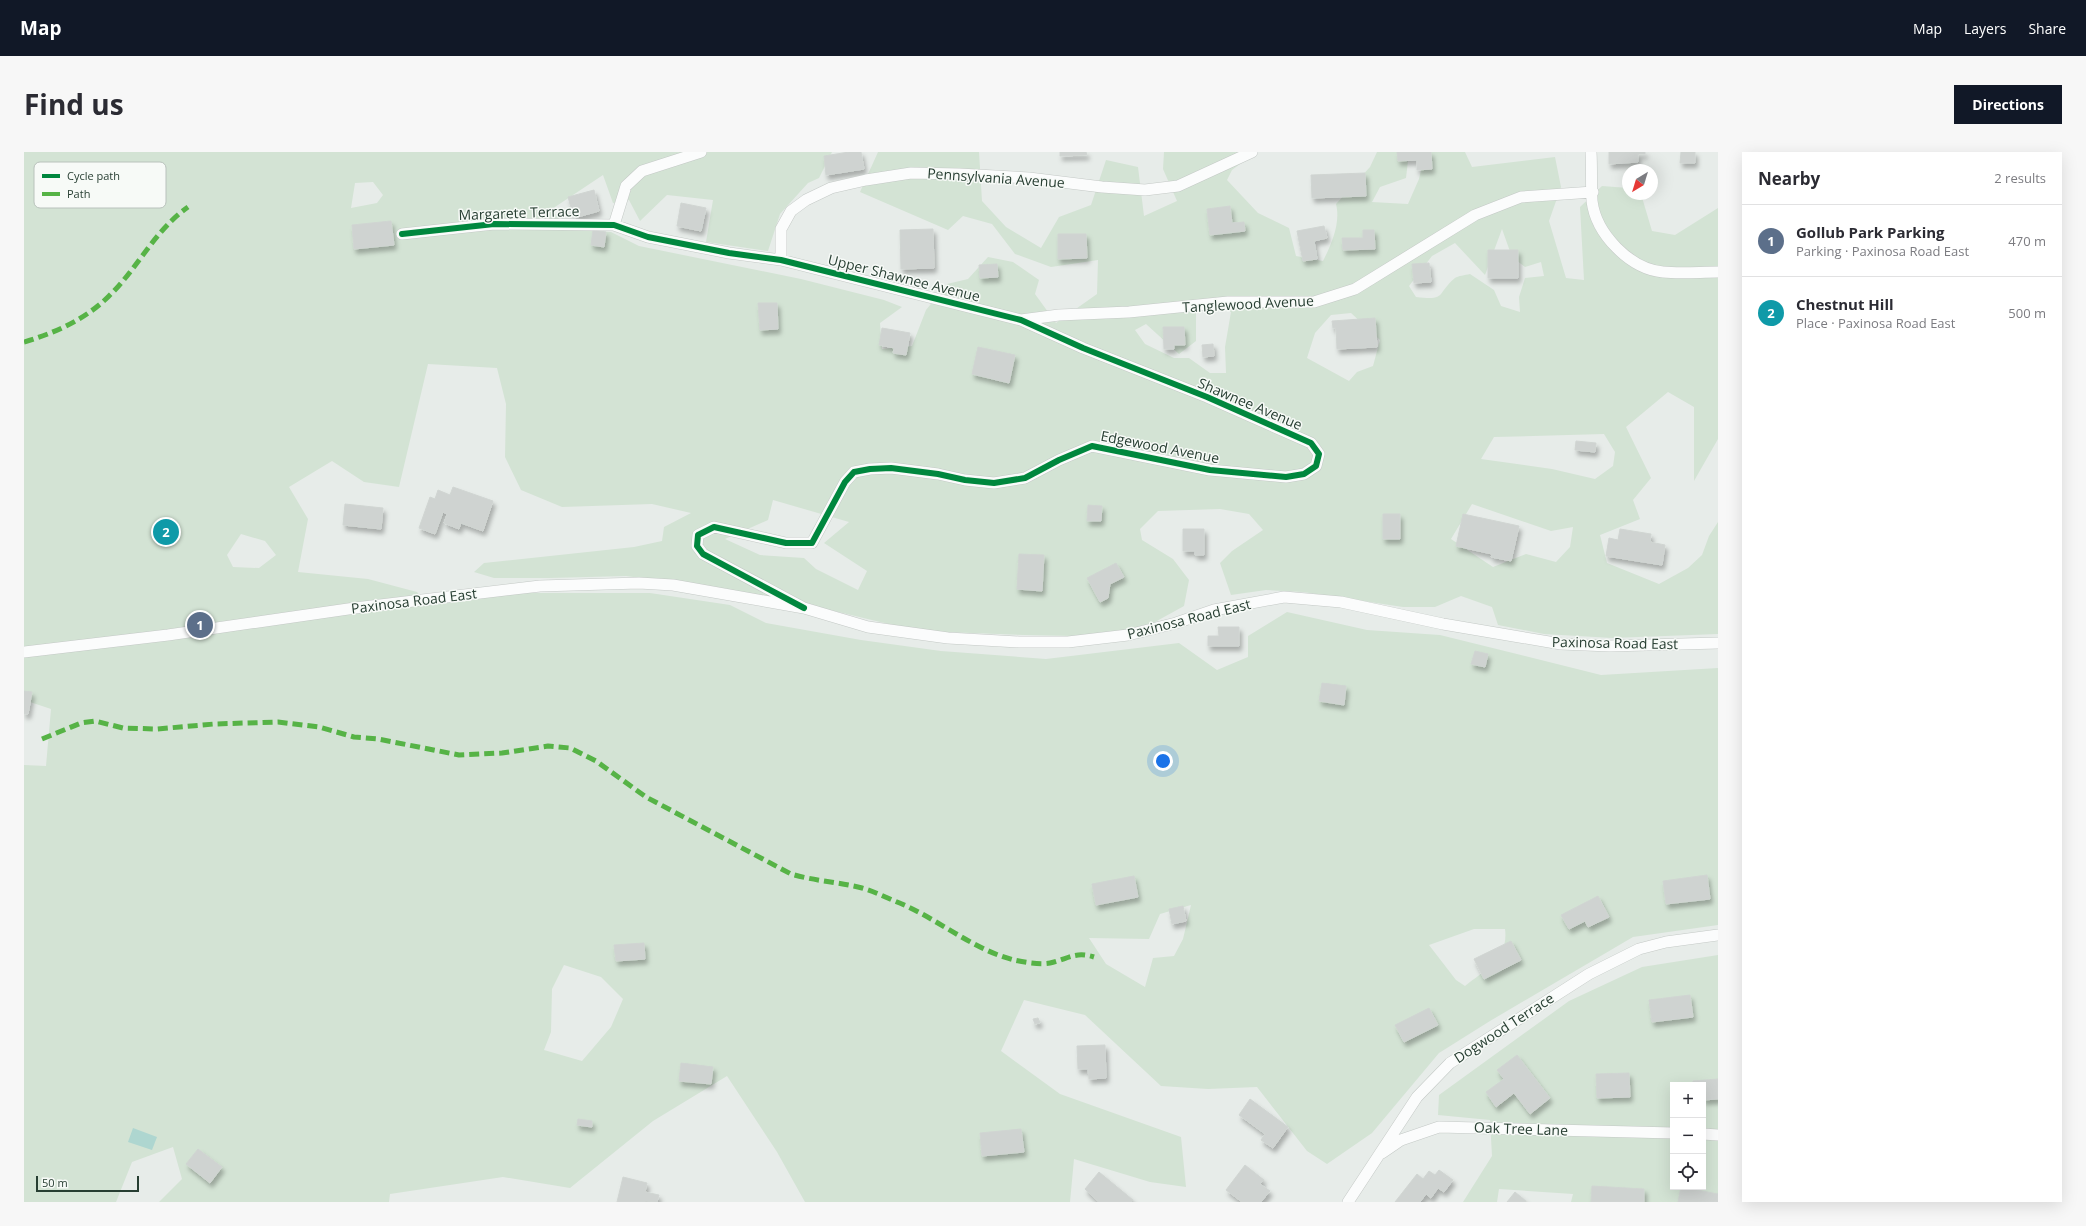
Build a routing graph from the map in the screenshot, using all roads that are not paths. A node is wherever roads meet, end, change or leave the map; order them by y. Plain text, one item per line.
1 (701, 152) edge
2 (1252, 152) edge
3 (1591, 152) edge
4 (1593, 192) junction
5 (614, 225) junction
6 (402, 234) dead end
7 (781, 260) junction
8 (1718, 272) edge
9 (1021, 320) junction
10 (1179, 387) joint
11 (1311, 443) joint
12 (821, 529) joint
13 (804, 608) junction
14 (1718, 643) edge
15 (24, 652) edge
16 (1718, 935) edge
17 (1670, 1133) edge
18 (1706, 1134) edge
19 (1718, 1135) edge
20 (1376, 1158) junction
21 (1348, 1202) edge

1 - 5 street
2 - 7 street, Pennsylvania Avenue
3 - 4 street
4 - 8 street
4 - 9 street, Tanglewood Avenue
5 - 6 street, Margarete Terrace
5 - 7 street, Upper Shawnee Avenue
7 - 9 street, Upper Shawnee Avenue
9 - 10 street, Upper Shawnee Avenue
10 - 11 street, Shawnee Avenue
11 - 12 street, Edgewood Avenue
12 - 13 street, Paxinosa Road East
13 - 14 street, Paxinosa Road East
13 - 15 street, Paxinosa Road East
16 - 20 street, Dogwood Terrace
17 - 20 street, Oak Tree Lane
18 - 19 street
20 - 21 street, Dogwood Terrace

